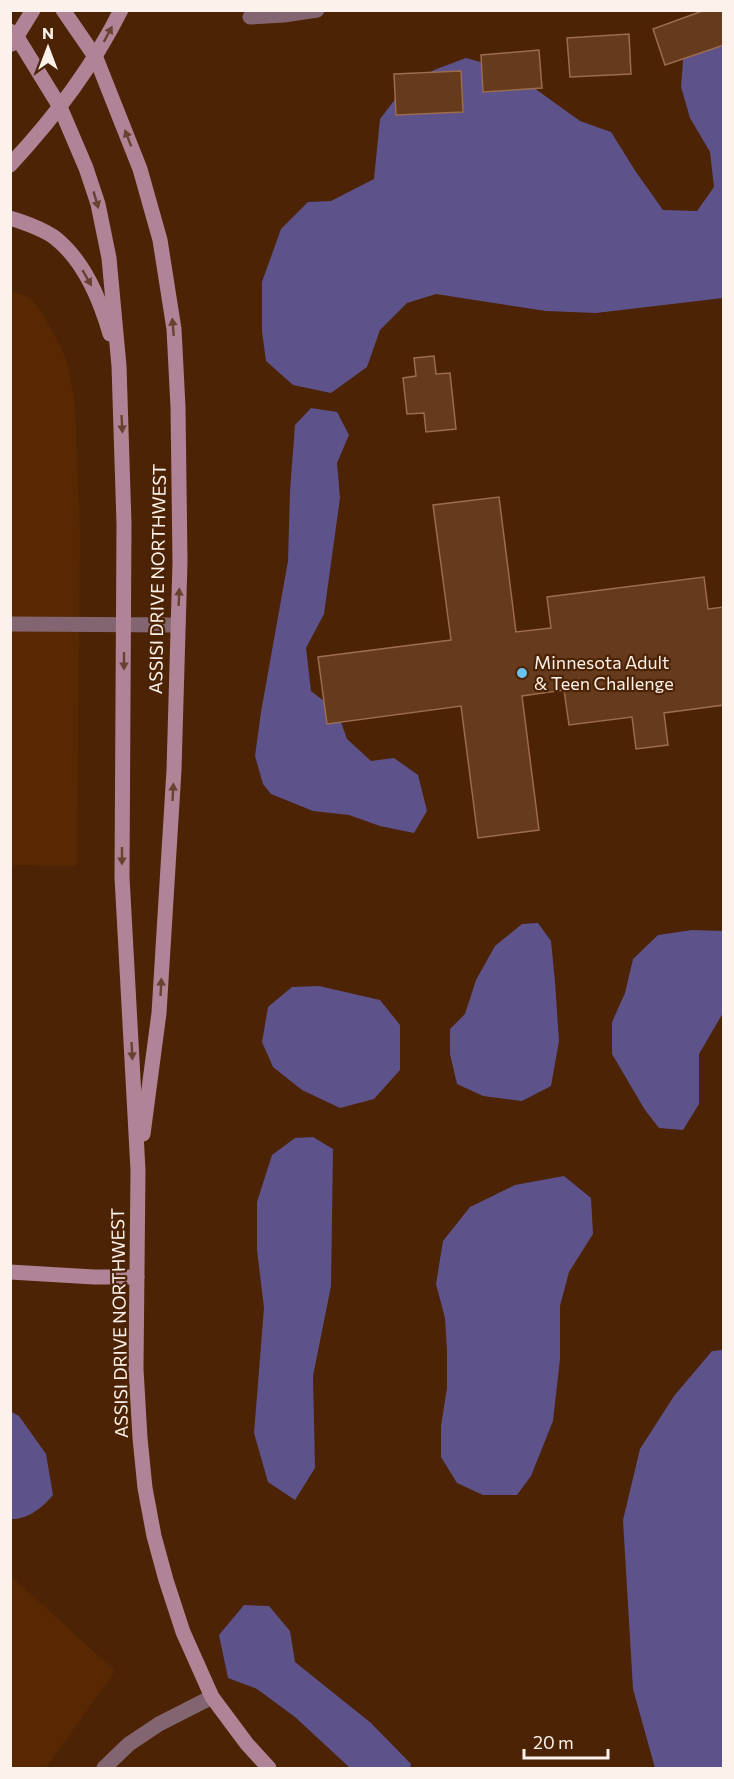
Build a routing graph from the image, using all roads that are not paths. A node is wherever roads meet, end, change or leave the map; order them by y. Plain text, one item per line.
1 (33, 10) edge
2 (63, 10) edge
3 (121, 10) edge
4 (317, 10) edge
5 (250, 17) dead end
6 (13, 38) edge
7 (96, 58) junction
8 (60, 107) junction
9 (10, 165) edge
10 (10, 218) edge
11 (119, 366) junction
12 (10, 624) edge
13 (178, 625) junction
14 (124, 626) junction
15 (138, 1170) junction
16 (10, 1272) edge
17 (137, 1277) junction
18 (212, 1697) junction
19 (104, 1768) edge
20 (269, 1768) edge

1 - 6 main road
2 - 7 main road, ASSISI DRIVE NORTHWEST
7 -> 3 main road
4 - 5 street
6 - 8 main road, ASSISI DRIVE NORTHWEST
7 - 8 main road
13 -> 7 main road, ASSISI DRIVE NORTHWEST
8 - 9 main road
8 -> 11 main road, ASSISI DRIVE NORTHWEST
10 -> 11 main road
11 -> 14 main road, ASSISI DRIVE NORTHWEST
12 - 14 street
13 - 14 street
15 -> 13 main road, ASSISI DRIVE NORTHWEST
14 -> 15 main road, ASSISI DRIVE NORTHWEST
15 - 17 main road, ASSISI DRIVE NORTHWEST
16 - 17 main road
17 - 18 main road, ASSISI DRIVE NORTHWEST
18 - 19 street
18 - 20 main road, ASSISI DRIVE NORTHWEST

